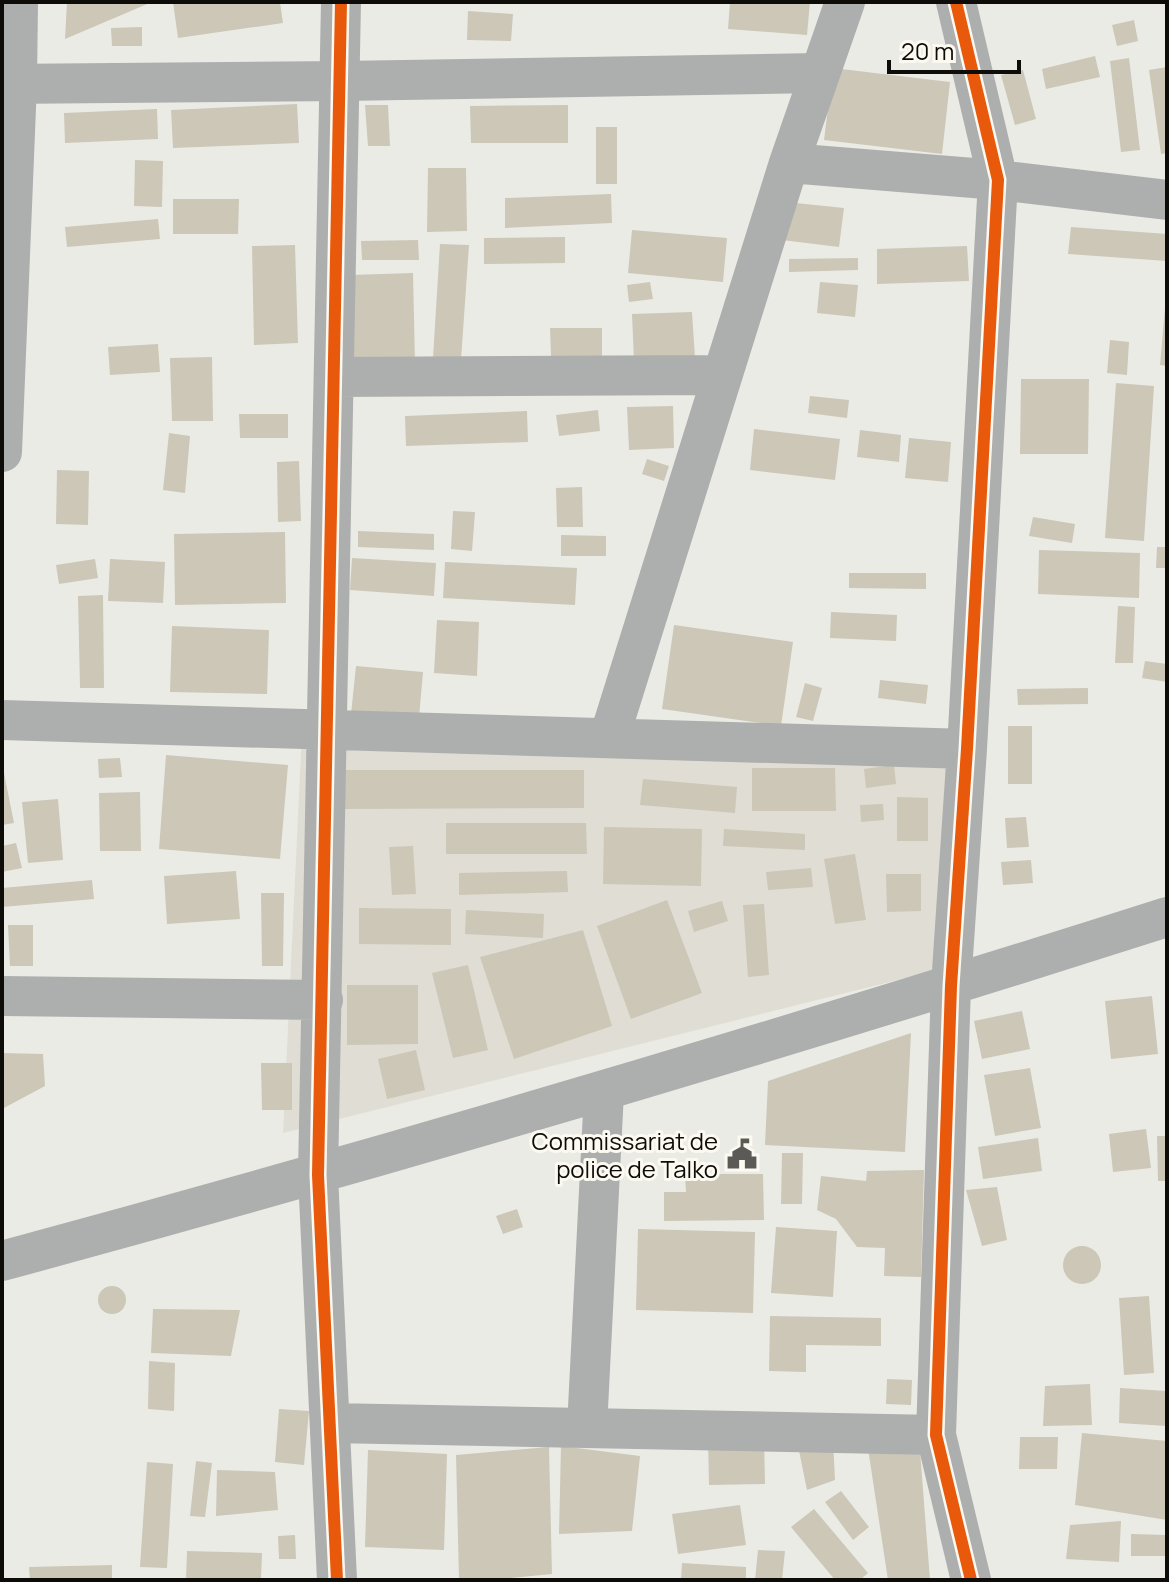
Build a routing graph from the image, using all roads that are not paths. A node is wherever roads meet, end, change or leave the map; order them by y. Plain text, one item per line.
1 (18, 2) edge
2 (341, 2) edge
3 (845, 2) edge
4 (956, 2) edge
5 (819, 73) junction
6 (342, 81) junction
7 (9, 83) edge
8 (789, 163) junction
9 (998, 180) junction
10 (1167, 200) edge
11 (722, 375) junction
12 (334, 377) junction
13 (2, 452) edge
14 (2, 720) edge
15 (326, 730) junction
16 (609, 738) junction
17 (967, 749) junction
18 (1167, 917) edge
19 (951, 986) junction
20 (2, 996) edge
21 (323, 1000) junction
22 (604, 1092) junction
23 (318, 1175) junction
24 (2, 1261) edge
25 (331, 1423) junction
26 (587, 1428) junction
27 (936, 1435) junction
28 (337, 1580) edge
29 (971, 1580) edge

1 - 7 street
2 - 6 street
3 - 5 street
4 - 9 street
5 - 6 street
5 - 8 street
6 - 7 street
6 - 12 street
7 - 13 street
8 - 9 street
8 - 11 street
9 - 10 street
9 - 17 street
11 - 12 street
11 - 16 street
12 - 15 street
14 - 15 street
15 - 16 street
15 - 21 street
16 - 17 street
17 - 19 street
18 - 19 street
19 - 22 street
19 - 27 street
20 - 21 street
21 - 23 street
22 - 23 street
22 - 26 street
23 - 24 street
23 - 25 street
25 - 26 street
25 - 28 street
26 - 27 street
27 - 29 street

